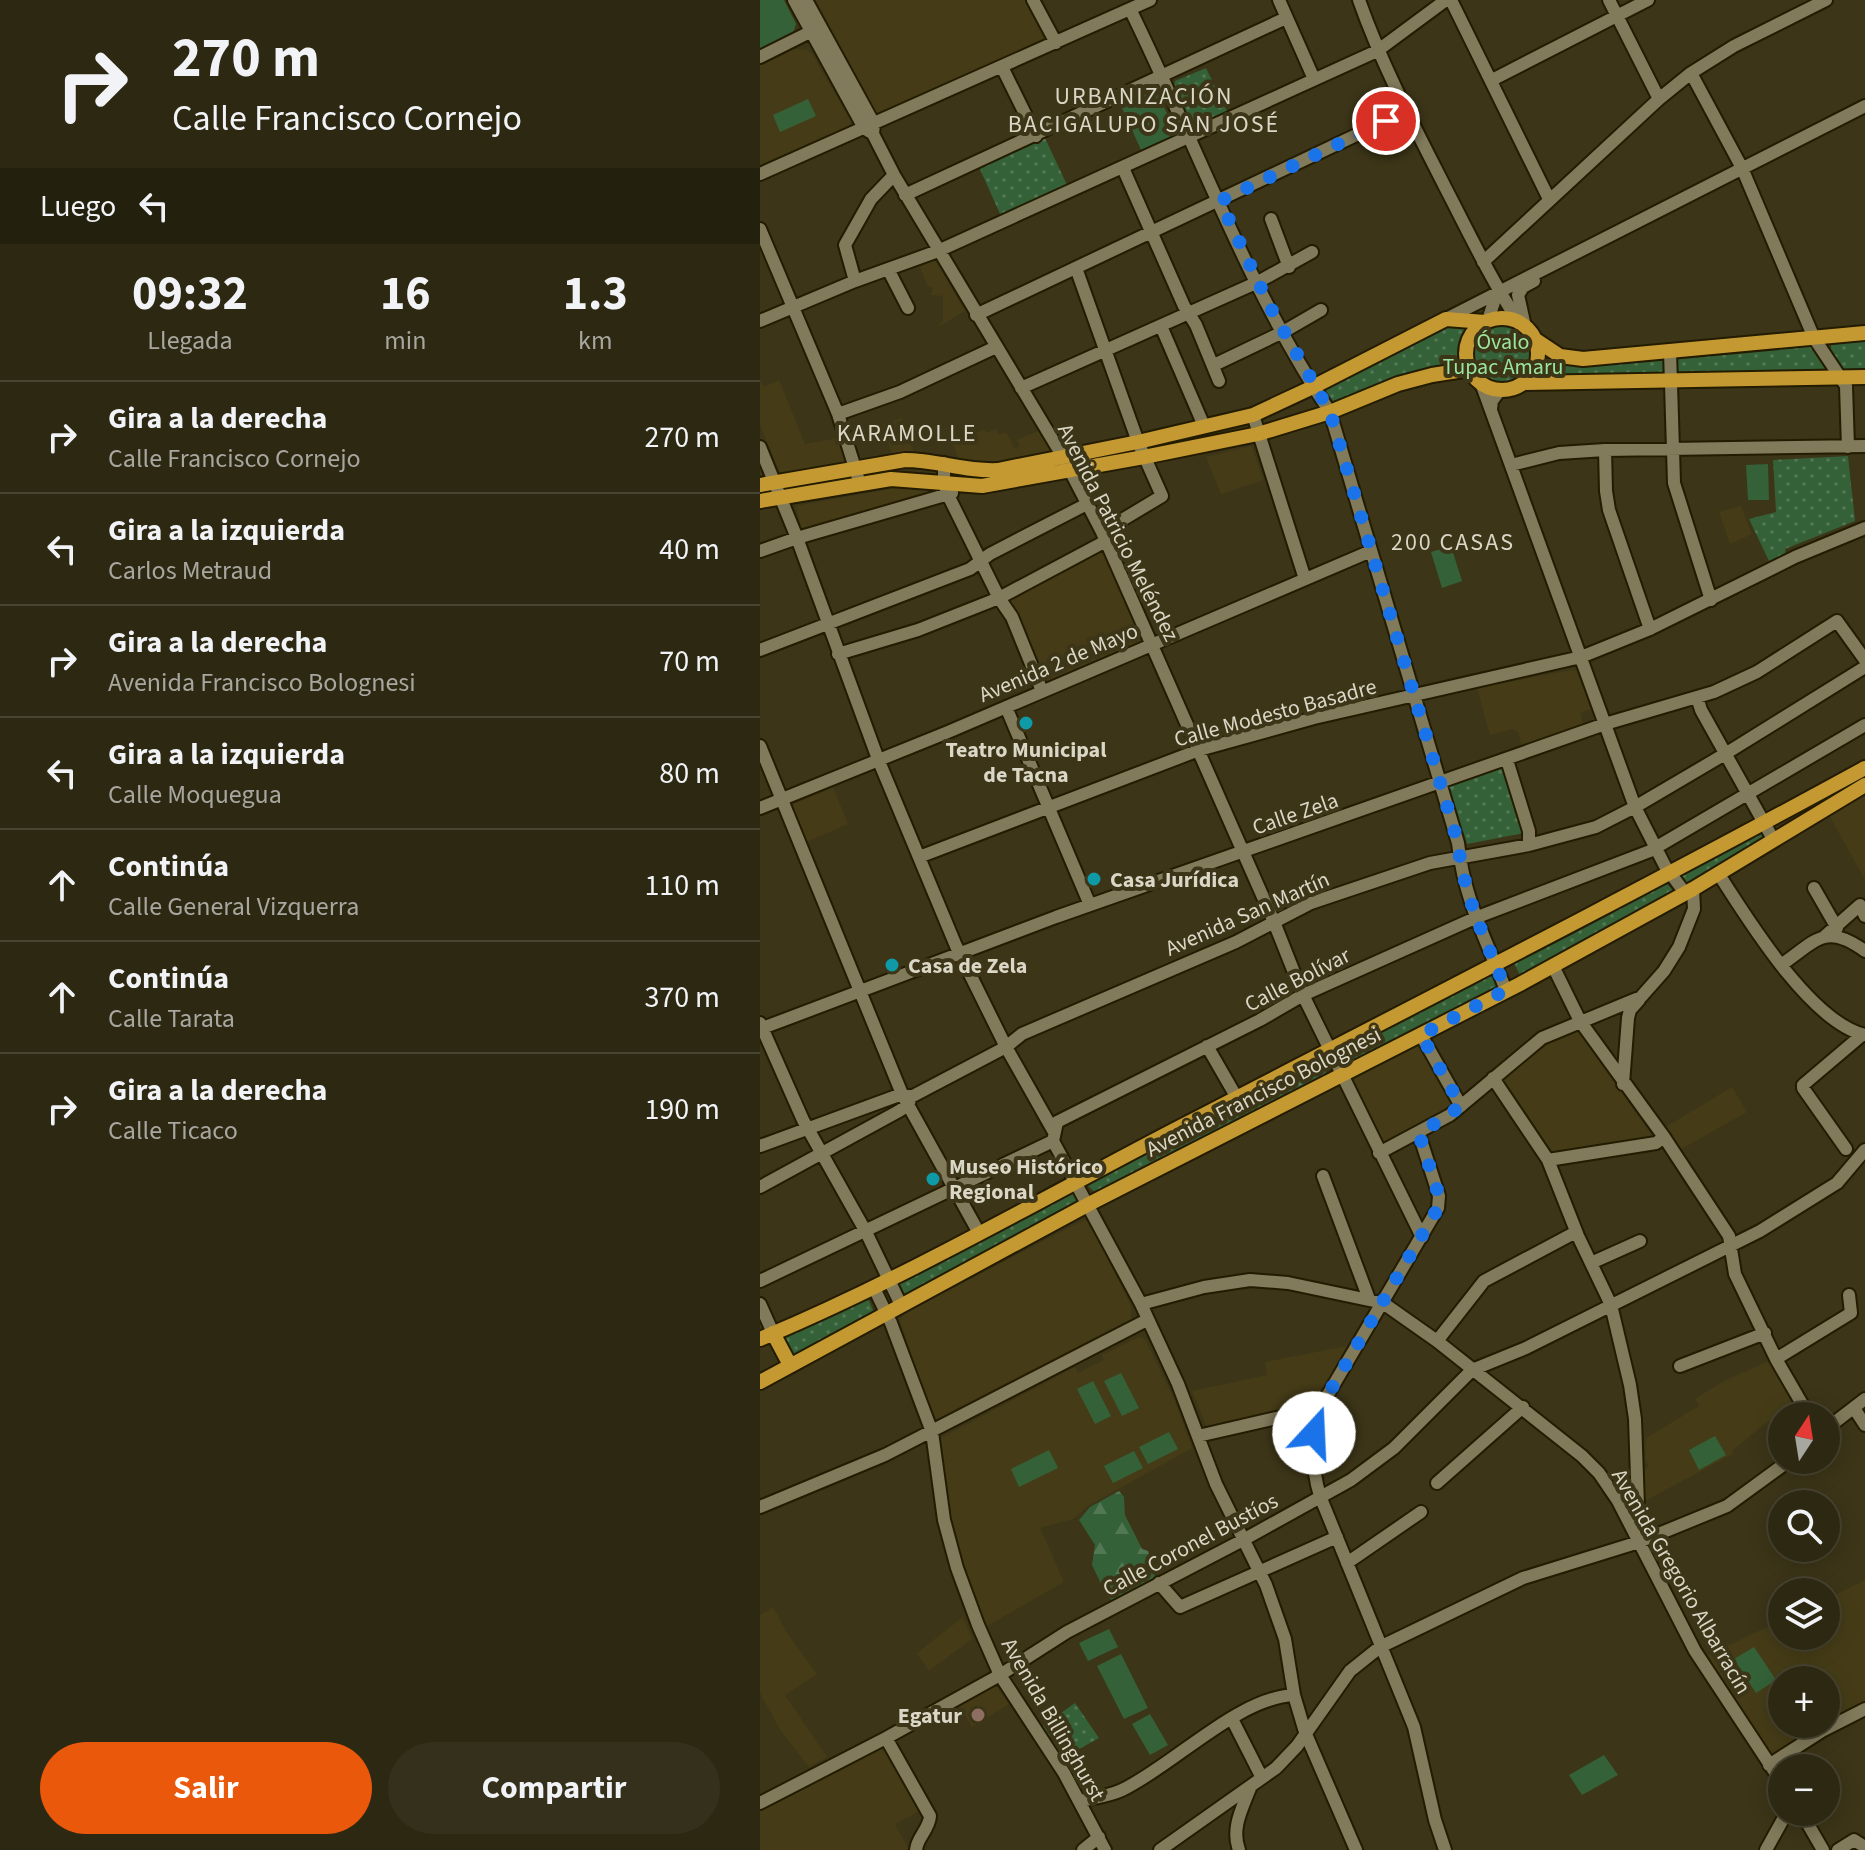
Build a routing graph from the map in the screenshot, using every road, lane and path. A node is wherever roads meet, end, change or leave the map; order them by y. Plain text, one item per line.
1 (1033, 0) edge
2 (1150, 0) edge
3 (1279, 0) edge
4 (1359, 0) edge
5 (1448, 0) edge
6 (1609, 0) edge
7 (1648, 0) edge
8 (1826, 0) edge
9 (801, 2) edge
10 (1130, 9) junction
11 (1617, 16) junction
12 (1286, 18) junction
13 (816, 29) junction
14 (1056, 43) junction
15 (1377, 51) junction
16 (760, 57) edge
17 (1002, 67) junction
18 (1691, 73) junction
19 (1163, 75) junction
20 (1314, 79) junction
21 (1492, 80) junction
22 (1659, 99) junction
23 (1865, 106) edge
24 (1407, 111) junction
25 (870, 129) junction
26 (1036, 136) junction
27 (1190, 138) junction
28 (1123, 168) junction
29 (1742, 168) junction
30 (760, 174) edge
31 (894, 175) junction
32 (905, 195) junction
33 (1549, 199) junction
34 (1220, 201) junction
35 (1271, 219) dead end
36 (1634, 223) junction
37 (760, 229) edge
38 (1152, 233) junction
39 (938, 251) junction
40 (1312, 252) dead end
41 (1483, 262) junction
42 (1289, 267) junction
43 (1076, 268) junction
44 (888, 269) junction
45 (855, 281) junction
46 (1258, 282) junction
47 (1498, 290) junction
48 (793, 306) junction
49 (908, 308) dead end
50 (1321, 310) dead end
51 (1190, 314) junction
52 (976, 315) junction
53 (1446, 319) junction
54 (760, 321) edge
55 (1486, 321) junction
56 (1521, 323) junction
57 (1161, 326) junction
58 (1283, 332) junction
59 (1865, 333) edge
60 (1814, 338) junction
61 (1536, 340) junction
62 (996, 347) junction
63 (1107, 350) junction
64 (1670, 351) junction
65 (1214, 365) junction
66 (1470, 369) junction
67 (1841, 377) junction
68 (1865, 377) edge
69 (1673, 380) junction
70 (1219, 381) dead end
71 (1481, 383) junction
72 (1524, 383) junction
73 (1313, 387) junction
74 (1021, 388) junction
75 (1500, 390) junction
76 (1330, 412) junction
77 (1491, 412) junction
78 (838, 414) junction
79 (1253, 415) junction
80 (1204, 426) junction
81 (1258, 434) junction
82 (1138, 442) junction
83 (1865, 446) edge
84 (760, 447) edge
85 (1848, 447) junction
86 (1672, 449) junction
87 (1605, 450) junction
88 (1144, 457) junction
89 (944, 463) junction
90 (1066, 464) junction
91 (1511, 465) junction
92 (855, 468) junction
93 (767, 484) edge
94 (860, 484) junction
95 (946, 489) junction
96 (781, 497) junction
97 (760, 501) edge
98 (1087, 504) junction
99 (1865, 528) edge
100 (1104, 536) junction
101 (797, 538) junction
102 (760, 551) edge
103 (1371, 551) junction
104 (981, 561) junction
105 (1305, 579) junction
106 (999, 598) junction
107 (1711, 600) junction
108 (827, 624) junction
109 (1650, 629) junction
110 (1153, 643) junction
111 (760, 650) edge
112 (838, 654) junction
113 (1581, 657) junction
114 (1865, 660) edge
115 (1865, 667) edge
116 (1042, 691) junction
117 (1415, 697) junction
118 (1697, 697) junction
119 (1006, 707) junction
120 (1605, 724) junction
121 (1865, 725) edge
122 (760, 746) edge
123 (1199, 750) junction
124 (1725, 754) junction
125 (878, 759) junction
126 (1507, 760) junction
127 (1865, 768) edge
128 (1439, 783) junction
129 (1865, 785) edge
130 (1748, 793) junction
131 (781, 799) junction
132 (1048, 806) junction
133 (1635, 807) junction
134 (760, 808) edge
135 (1764, 824) junction
136 (1773, 839) junction
137 (1529, 845) junction
138 (1656, 848) junction
139 (1242, 853) junction
140 (1459, 856) junction
141 (919, 857) junction
142 (1718, 873) junction
143 (1669, 874) junction
144 (1814, 888) dead end
145 (1689, 891) junction
146 (1090, 905) junction
147 (1865, 916) edge
148 (1475, 918) junction
149 (1274, 922) junction
150 (1837, 928) junction
151 (1825, 936) junction
152 (1865, 951) edge
153 (960, 953) junction
154 (1502, 961) junction
155 (1781, 965) junction
156 (1553, 966) junction
157 (1513, 987) junction
158 (861, 989) junction
159 (1303, 995) junction
160 (1641, 997) junction
161 (1580, 1021) junction
162 (761, 1027) edge
163 (1421, 1035) junction
164 (1864, 1035) edge
165 (1207, 1046) junction
166 (1006, 1047) junction
167 (1329, 1050) junction
168 (1343, 1076) junction
169 (1493, 1078) junction
170 (1623, 1084) junction
171 (1237, 1098) junction
172 (907, 1099) junction
173 (1461, 1106) junction
174 (808, 1129) junction
175 (1419, 1134) junction
176 (1054, 1137) junction
177 (1664, 1137) junction
178 (760, 1146) edge
179 (1846, 1149) dead end
180 (823, 1153) junction
181 (1379, 1153) junction
182 (1864, 1153) edge
183 (1548, 1160) junction
184 (1323, 1176) dead end
185 (1076, 1181) junction
186 (760, 1187) edge
187 (956, 1188) junction
188 (1089, 1204) junction
189 (866, 1232) junction
190 (1576, 1232) junction
191 (979, 1233) junction
192 (1422, 1237) junction
193 (1640, 1241) dead end
194 (1732, 1247) junction
195 (1591, 1263) junction
196 (760, 1281) edge
197 (890, 1281) junction
198 (874, 1288) junction
199 (1849, 1295) dead end
200 (1369, 1299) junction
201 (1383, 1303) junction
202 (760, 1304) edge
203 (1141, 1304) junction
204 (901, 1305) junction
205 (1611, 1305) junction
206 (886, 1313) junction
207 (1147, 1320) junction
208 (1765, 1333) junction
209 (767, 1336) edge
210 (1437, 1341) junction
211 (1776, 1359) junction
212 (790, 1365) junction
213 (1680, 1366) dead end
214 (1472, 1370) junction
215 (760, 1382) edge
216 (1865, 1399) edge
217 (1801, 1402) edge
218 (1523, 1407) junction
219 (1320, 1408) junction
220 (1854, 1408) junction
221 (1840, 1418) edge
222 (1865, 1425) edge
223 (932, 1432) junction
224 (1198, 1436) junction
225 (1771, 1474) edge
226 (1437, 1483) dead end
227 (1320, 1496) junction
228 (760, 1507) edge
229 (1421, 1512) dead end
230 (1337, 1537) junction
231 (1243, 1540) junction
232 (1639, 1542) junction
233 (1347, 1563) junction
234 (1261, 1573) junction
235 (1159, 1583) junction
236 (1380, 1647) junction
237 (1000, 1675) junction
238 (1294, 1695) junction
239 (1865, 1709) edge
240 (1232, 1719) junction
241 (1305, 1732) junction
242 (886, 1738) junction
243 (1786, 1754) edge
244 (1768, 1763) edge
245 (1262, 1778) junction
246 (1250, 1787) junction
247 (1080, 1801) junction
248 (760, 1803) edge
249 (1779, 1826) edge
250 (1809, 1826) edge
251 (1099, 1837) junction
252 (1865, 1847) edge
253 (916, 1850) edge
254 (1083, 1850) edge
255 (1105, 1850) edge
256 (1160, 1850) edge
257 (1239, 1850) edge
258 (1356, 1850) edge
259 (1445, 1850) edge
260 (1766, 1850) edge
261 (1823, 1850) edge
262 (1838, 1850) edge

1 - 14 street
2 - 10 street
3 - 12 street
4 - 15 street
5 - 15 street
5 - 21 street
6 - 11 street
7 - 11 street
8 - 18 street
9 - 13 street, Avenida Patricio Meléndez
10 - 14 street
10 - 19 street
11 - 21 street
11 - 22 street
12 - 19 street
12 - 20 street
13 - 16 street
13 - 25 street, Avenida Patricio Meléndez
14 - 17 street
15 - 20 street
15 - 24 street
17 - 25 street
17 - 26 street
18 - 22 street
18 - 29 street
19 - 26 street
19 - 27 street
20 - 27 street
21 - 33 street
22 - 33 street
23 - 29 street
24 - 34 street
24 - 41 street
25 - 30 street
25 - 31 street, Avenida Patricio Meléndez
26 - 32 street
27 - 28 street
27 - 34 street
28 - 38 street
28 - 39 street
29 - 36 street
29 - 60 street
31 - 32 street, Avenida Patricio Meléndez
31 - 45 street
32 - 39 street, Avenida Patricio Meléndez
33 - 41 street
34 - 38 street
34 - 46 street
35 - 42 street
36 - 47 street
36 - 56 street
37 - 48 street
38 - 43 street
38 - 51 street
39 - 44 street
39 - 52 street, Avenida Patricio Meléndez
40 - 42 street
41 - 47 street
42 - 46 street
43 - 52 street
43 - 63 street
44 - 45 street
44 - 49 street
45 - 48 street
46 - 51 street
46 - 58 street
47 - 53 street
47 - 55 street
47 - 56 street
48 - 54 street
48 - 78 street
50 - 58 street
51 - 57 street
51 - 65 street
52 - 62 street, Avenida Patricio Meléndez
53 - 55 main road
53 - 73 main road
55 - 56 main road
55 - 66 main road
56 - 61 main road
57 - 63 street
57 - 80 street
58 - 65 street
58 - 73 street
59 - 60 main road
60 - 64 main road
60 - 67 street
61 - 64 main road
61 - 72 main road
62 - 74 street, Avenida Patricio Meléndez
62 - 78 street
63 - 74 street
63 - 82 street
64 - 69 street
65 - 70 street
66 - 71 main road
66 - 76 main road
67 - 68 main road
67 - 69 main road
67 - 85 street
69 - 72 main road
69 - 86 street
71 - 75 main road
71 - 77 street
72 - 75 main road
73 - 76 street
73 - 79 main road
74 - 90 street, Avenida Patricio Meléndez
75 - 77 street
76 - 81 main road
76 - 103 street
77 - 91 street
78 - 92 street
79 - 80 main road
79 - 81 street
80 - 82 main road
81 - 88 main road
81 - 105 street
82 - 88 street
82 - 90 main road
83 - 85 street
84 - 93 street
85 - 86 street
86 - 87 street
86 - 107 street
87 - 91 street
87 - 109 street
88 - 90 main road
88 - 100 street
89 - 90 main road
89 - 92 main road
89 - 95 street
90 - 95 main road
90 - 98 street, Avenida Patricio Meléndez
91 - 113 street
92 - 93 main road
92 - 94 street
93 - 96 street
94 - 95 main road
94 - 96 main road
95 - 101 street
95 - 104 street
96 - 97 main road
96 - 101 street
98 - 100 street, Avenida Patricio Meléndez
98 - 104 street
99 - 107 street, Calle Modesto Basadre
100 - 106 street
100 - 110 street, Avenida Patricio Meléndez
101 - 102 street
101 - 108 street
103 - 105 street, Avenida 2 de Mayo
103 - 117 street
104 - 106 street
104 - 108 street
105 - 110 street, Avenida 2 de Mayo
106 - 112 street
106 - 116 street
107 - 109 street, Calle Modesto Basadre
108 - 111 street
108 - 112 street
109 - 113 street, Calle Modesto Basadre
110 - 116 street, Avenida 2 de Mayo
110 - 123 street, Avenida Patricio Meléndez
112 - 125 street
113 - 117 street, Calle Modesto Basadre
113 - 120 street
114 - 118 street, Calle Zela
115 - 124 street, Avenida San Martín
116 - 119 street, Avenida 2 de Mayo
117 - 123 street, Calle Modesto Basadre
117 - 128 street
118 - 120 street, Calle Zela
118 - 124 street
119 - 125 street, Avenida 2 de Mayo
119 - 132 street
120 - 126 street, Calle Zela
120 - 133 street
121 - 130 street, Calle Bolívar
122 - 131 street
123 - 132 street, Calle Modesto Basadre
123 - 139 street, Avenida Patricio Meléndez
124 - 130 street
124 - 133 street, Avenida San Martín
125 - 131 street, Avenida 2 de Mayo
125 - 141 street
126 - 128 street, Calle Zela
126 - 137 street
127 - 135 main road, Avenida Francisco Bolognesi
128 - 139 street, Calle Zela
128 - 140 street
129 - 136 main road, Avenida Francisco Bolognesi
130 - 135 street
130 - 138 street, Calle Bolívar
131 - 134 street, Avenida 2 de Mayo
131 - 158 street
132 - 141 street, Calle Modesto Basadre
132 - 146 street
133 - 137 street, Avenida San Martín
133 - 138 street
135 - 136 street
135 - 143 main road, Avenida Francisco Bolognesi
136 - 142 main road, Avenida Francisco Bolognesi
137 - 140 street, Avenida San Martín
138 - 143 street
138 - 148 street, Calle Bolívar
139 - 146 street, Calle Zela
139 - 149 street, Avenida Patricio Meléndez
140 - 148 street
140 - 149 street, Avenida San Martín
141 - 153 street
142 - 145 main road, Avenida Francisco Bolognesi
142 - 155 street
143 - 145 street
143 - 154 main road, Avenida Francisco Bolognesi
144 - 150 street
145 - 156 main road, Avenida Francisco Bolognesi
145 - 160 street
146 - 153 street, Calle Zela
147 - 150 street
148 - 154 street
148 - 159 street, Calle Bolívar
149 - 159 street, Avenida Patricio Meléndez
149 - 166 street, Avenida San Martín
150 - 151 street
151 - 152 street
151 - 155 street
153 - 158 street, Calle Zela
153 - 166 street
154 - 157 main road
154 - 167 main road, Avenida Francisco Bolognesi
155 - 164 street
156 - 157 main road, Avenida Francisco Bolognesi
156 - 161 street
157 - 163 main road, Avenida Francisco Bolognesi
158 - 162 street, Calle Zela
158 - 172 street
159 - 165 street, Calle Bolívar
159 - 167 street, Avenida Patricio Meléndez
160 - 161 street
160 - 170 street
161 - 169 street
161 - 170 street
162 - 174 street
163 - 168 main road, Avenida Francisco Bolognesi
163 - 173 street
164 - 179 street
165 - 171 street
165 - 176 street, Calle Bolívar
166 - 172 street, Avenida San Martín
166 - 176 street
167 - 168 street, Avenida Patricio Meléndez
167 - 171 main road, Avenida Francisco Bolognesi
168 - 181 street, Avenida Patricio Meléndez
168 - 188 main road, Avenida Francisco Bolognesi
169 - 173 street
169 - 183 street
170 - 177 street
171 - 185 main road, Avenida Francisco Bolognesi
172 - 174 street, Avenida San Martín
172 - 180 street, Avenida San Martín
172 - 187 street
173 - 175 street
174 - 178 street, Avenida San Martín
174 - 180 street
175 - 181 street
175 - 192 street
176 - 185 street
176 - 187 street, Calle Bolívar
177 - 183 street
177 - 194 street
180 - 186 street, Avenida San Martín
180 - 189 street
181 - 192 street, Avenida Patricio Meléndez
182 - 194 street, Calle Coronel Bustíos
183 - 190 street
184 - 200 street
185 - 188 street
185 - 191 main road, Avenida Francisco Bolognesi
187 - 189 street, Calle Bolívar
187 - 191 street
188 - 203 street
188 - 204 main road, Avenida Francisco Bolognesi
189 - 196 street, Calle Bolívar
189 - 197 street
190 - 195 street
190 - 210 street
191 - 197 main road, Avenida Francisco Bolognesi
192 - 201 street
193 - 195 street
194 - 205 street, Calle Coronel Bustíos
194 - 208 street
195 - 205 street
197 - 198 main road, Avenida Francisco Bolognesi
197 - 204 street
198 - 206 street, Avenida Billinghurst
198 - 209 main road, Avenida Francisco Bolognesi
199 - 211 street
200 - 201 street, Avenida Gregorio Albarracín
200 - 203 street, Avenida Gregorio Albarracín
201 - 210 street, Avenida Gregorio Albarracín
201 - 219 street
202 - 209 street
203 - 207 street
204 - 206 main road, Avenida Francisco Bolognesi
205 - 214 street, Calle Coronel Bustíos
205 - 232 street
206 - 212 main road, Avenida Francisco Bolognesi
206 - 223 street, Avenida Billinghurst
207 - 223 street
207 - 224 street
208 - 211 street
208 - 213 street
209 - 212 main road
210 - 214 street, Avenida Gregorio Albarracín
211 - 217 street
212 - 215 main road, Avenida Francisco Bolognesi
214 - 218 street, Avenida Gregorio Albarracín
214 - 227 street, Calle Coronel Bustíos
216 - 220 street
218 - 226 street
218 - 232 street, Avenida Gregorio Albarracín
219 - 224 street
219 - 227 street
220 - 221 street
220 - 222 street
223 - 228 street
223 - 237 street, Avenida Billinghurst
224 - 231 street
225 - 232 street
227 - 230 street
227 - 231 street, Calle Coronel Bustíos
229 - 233 street
230 - 233 street
230 - 234 street
231 - 234 street
231 - 235 street, Calle Coronel Bustíos
232 - 236 street
232 - 244 street, Avenida Gregorio Albarracín
233 - 236 street
234 - 235 street
234 - 238 street
235 - 237 street, Calle Coronel Bustíos
236 - 241 street
236 - 259 street
237 - 242 street, Calle Coronel Bustíos
237 - 247 street, Avenida Billinghurst
238 - 240 street
238 - 241 street
239 - 243 street
240 - 245 street
240 - 247 street
241 - 245 street
241 - 258 street
242 - 248 street, Calle Coronel Bustíos
242 - 253 street
245 - 246 street
246 - 256 street
246 - 257 street
247 - 251 street, Avenida Billinghurst
249 - 260 street
250 - 261 street
251 - 254 street
251 - 255 street, Avenida Billinghurst
252 - 262 street

